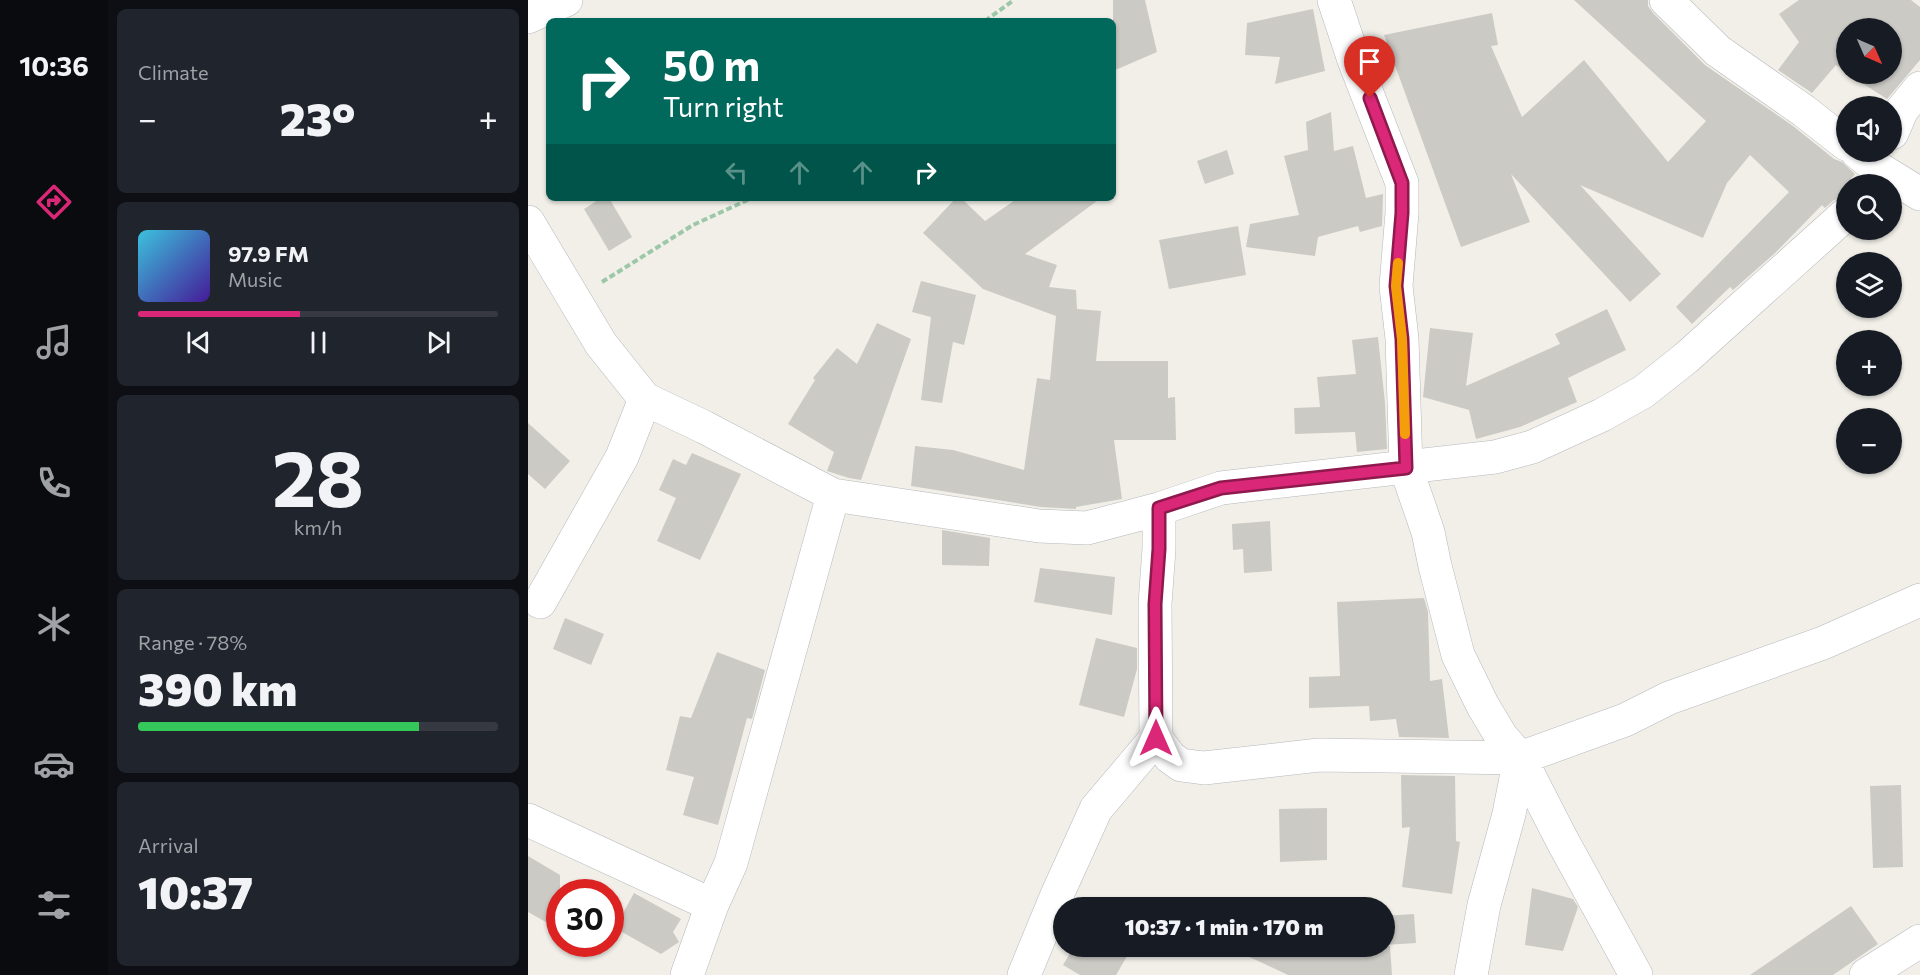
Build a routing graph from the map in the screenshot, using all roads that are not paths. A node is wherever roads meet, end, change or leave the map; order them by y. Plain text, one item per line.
1 (567, 0) edge
2 (1334, 0) edge
3 (1666, 0) edge
4 (528, 17) edge
5 (1920, 88) edge
6 (1902, 110) edge
7 (1836, 136) edge
8 (1871, 164) edge
9 (1920, 194) edge
10 (528, 222) edge
11 (1836, 223) edge
12 (645, 399) junction
13 (1406, 468) junction
14 (833, 495) junction
15 (1159, 508) junction
16 (1920, 600) edge
17 (540, 602) dead end
18 (1156, 738) junction
19 (1520, 758) junction
20 (528, 820) edge
21 (712, 904) junction
22 (1920, 941) edge
23 (687, 975) edge
24 (1024, 975) edge
25 (1471, 975) edge
26 (1636, 975) edge
27 (1866, 975) edge

1 - 4 street
2 - 13 street
3 - 7 street
5 - 6 street
8 - 9 street
10 - 12 street
11 - 13 street
12 - 14 street
12 - 17 street
13 - 15 street
13 - 19 street
14 - 15 street
14 - 21 street
15 - 18 street
16 - 19 street
18 - 19 street
18 - 24 street
19 - 25 street
19 - 26 street
20 - 21 street
21 - 23 street
22 - 27 street

